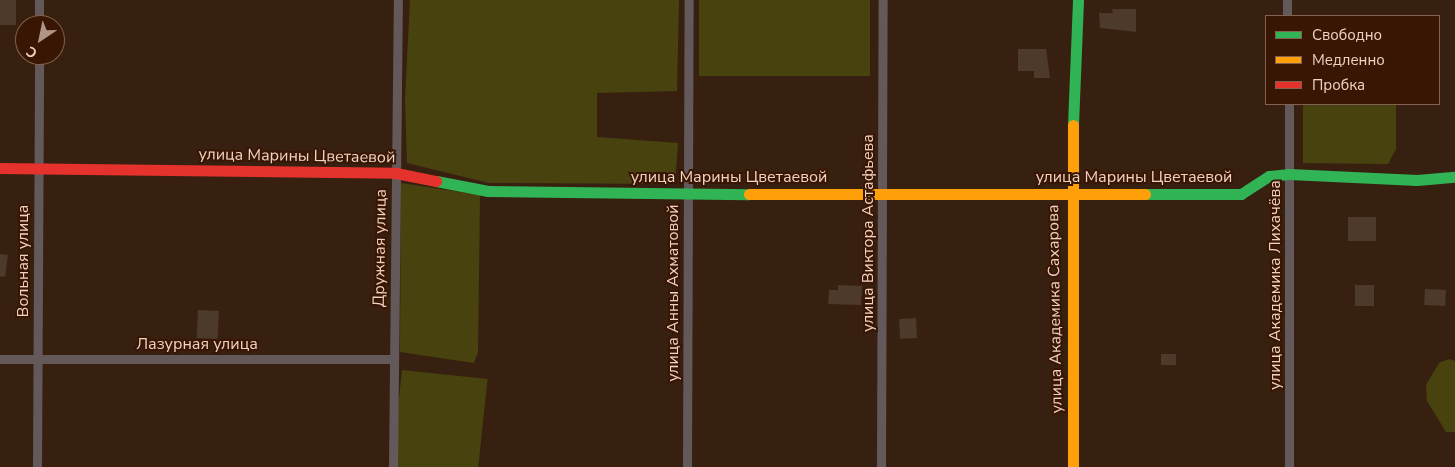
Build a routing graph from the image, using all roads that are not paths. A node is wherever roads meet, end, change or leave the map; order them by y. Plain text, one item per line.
1 (39, 0) edge
2 (398, 0) edge
3 (689, 0) edge
4 (883, 0) edge
5 (1078, 0) edge
6 (1287, 0) edge
7 (39, 15) edge
8 (1287, 15) edge
9 (39, 65) edge
10 (1288, 105) edge
11 (0, 168) edge
12 (39, 168) junction
13 (396, 173) junction
14 (1289, 174) junction
15 (1455, 177) edge
16 (883, 193) junction
17 (1071, 193) junction
18 (688, 194) junction
19 (0, 359) edge
20 (38, 359) junction
21 (393, 359) junction
22 (37, 467) edge
23 (393, 467) edge
24 (687, 467) edge
25 (881, 467) edge
26 (1073, 467) edge
27 (1290, 467) edge

1 - 7 street
2 - 13 street, Дружная улица
3 - 18 street, улица Анны Ахматовой
4 - 16 street, улица Виктора Астафьева
5 - 17 street, улица Академика Сахарова
6 - 8 street
9 - 12 street, Вольная улица
10 - 14 street, улица Академика Лихачёва
11 - 12 street, улица Марины Цветаевой
12 - 13 street, улица Марины Цветаевой
12 - 20 street, Вольная улица
13 - 18 street, улица Марины Цветаевой
13 - 21 street, Дружная улица
14 - 15 street, улица Марины Цветаевой
14 - 17 street, улица Марины Цветаевой
14 - 27 street, улица Академика Лихачёва
16 - 17 street, улица Марины Цветаевой
16 - 18 street, улица Марины Цветаевой
16 - 25 street, улица Виктора Астафьева
17 - 26 street, улица Академика Сахарова
18 - 24 street, улица Анны Ахматовой
19 - 20 street, Лазурная улица
20 - 21 street, Лазурная улица
20 - 22 street, Вольная улица
21 - 23 street, Дружная улица

